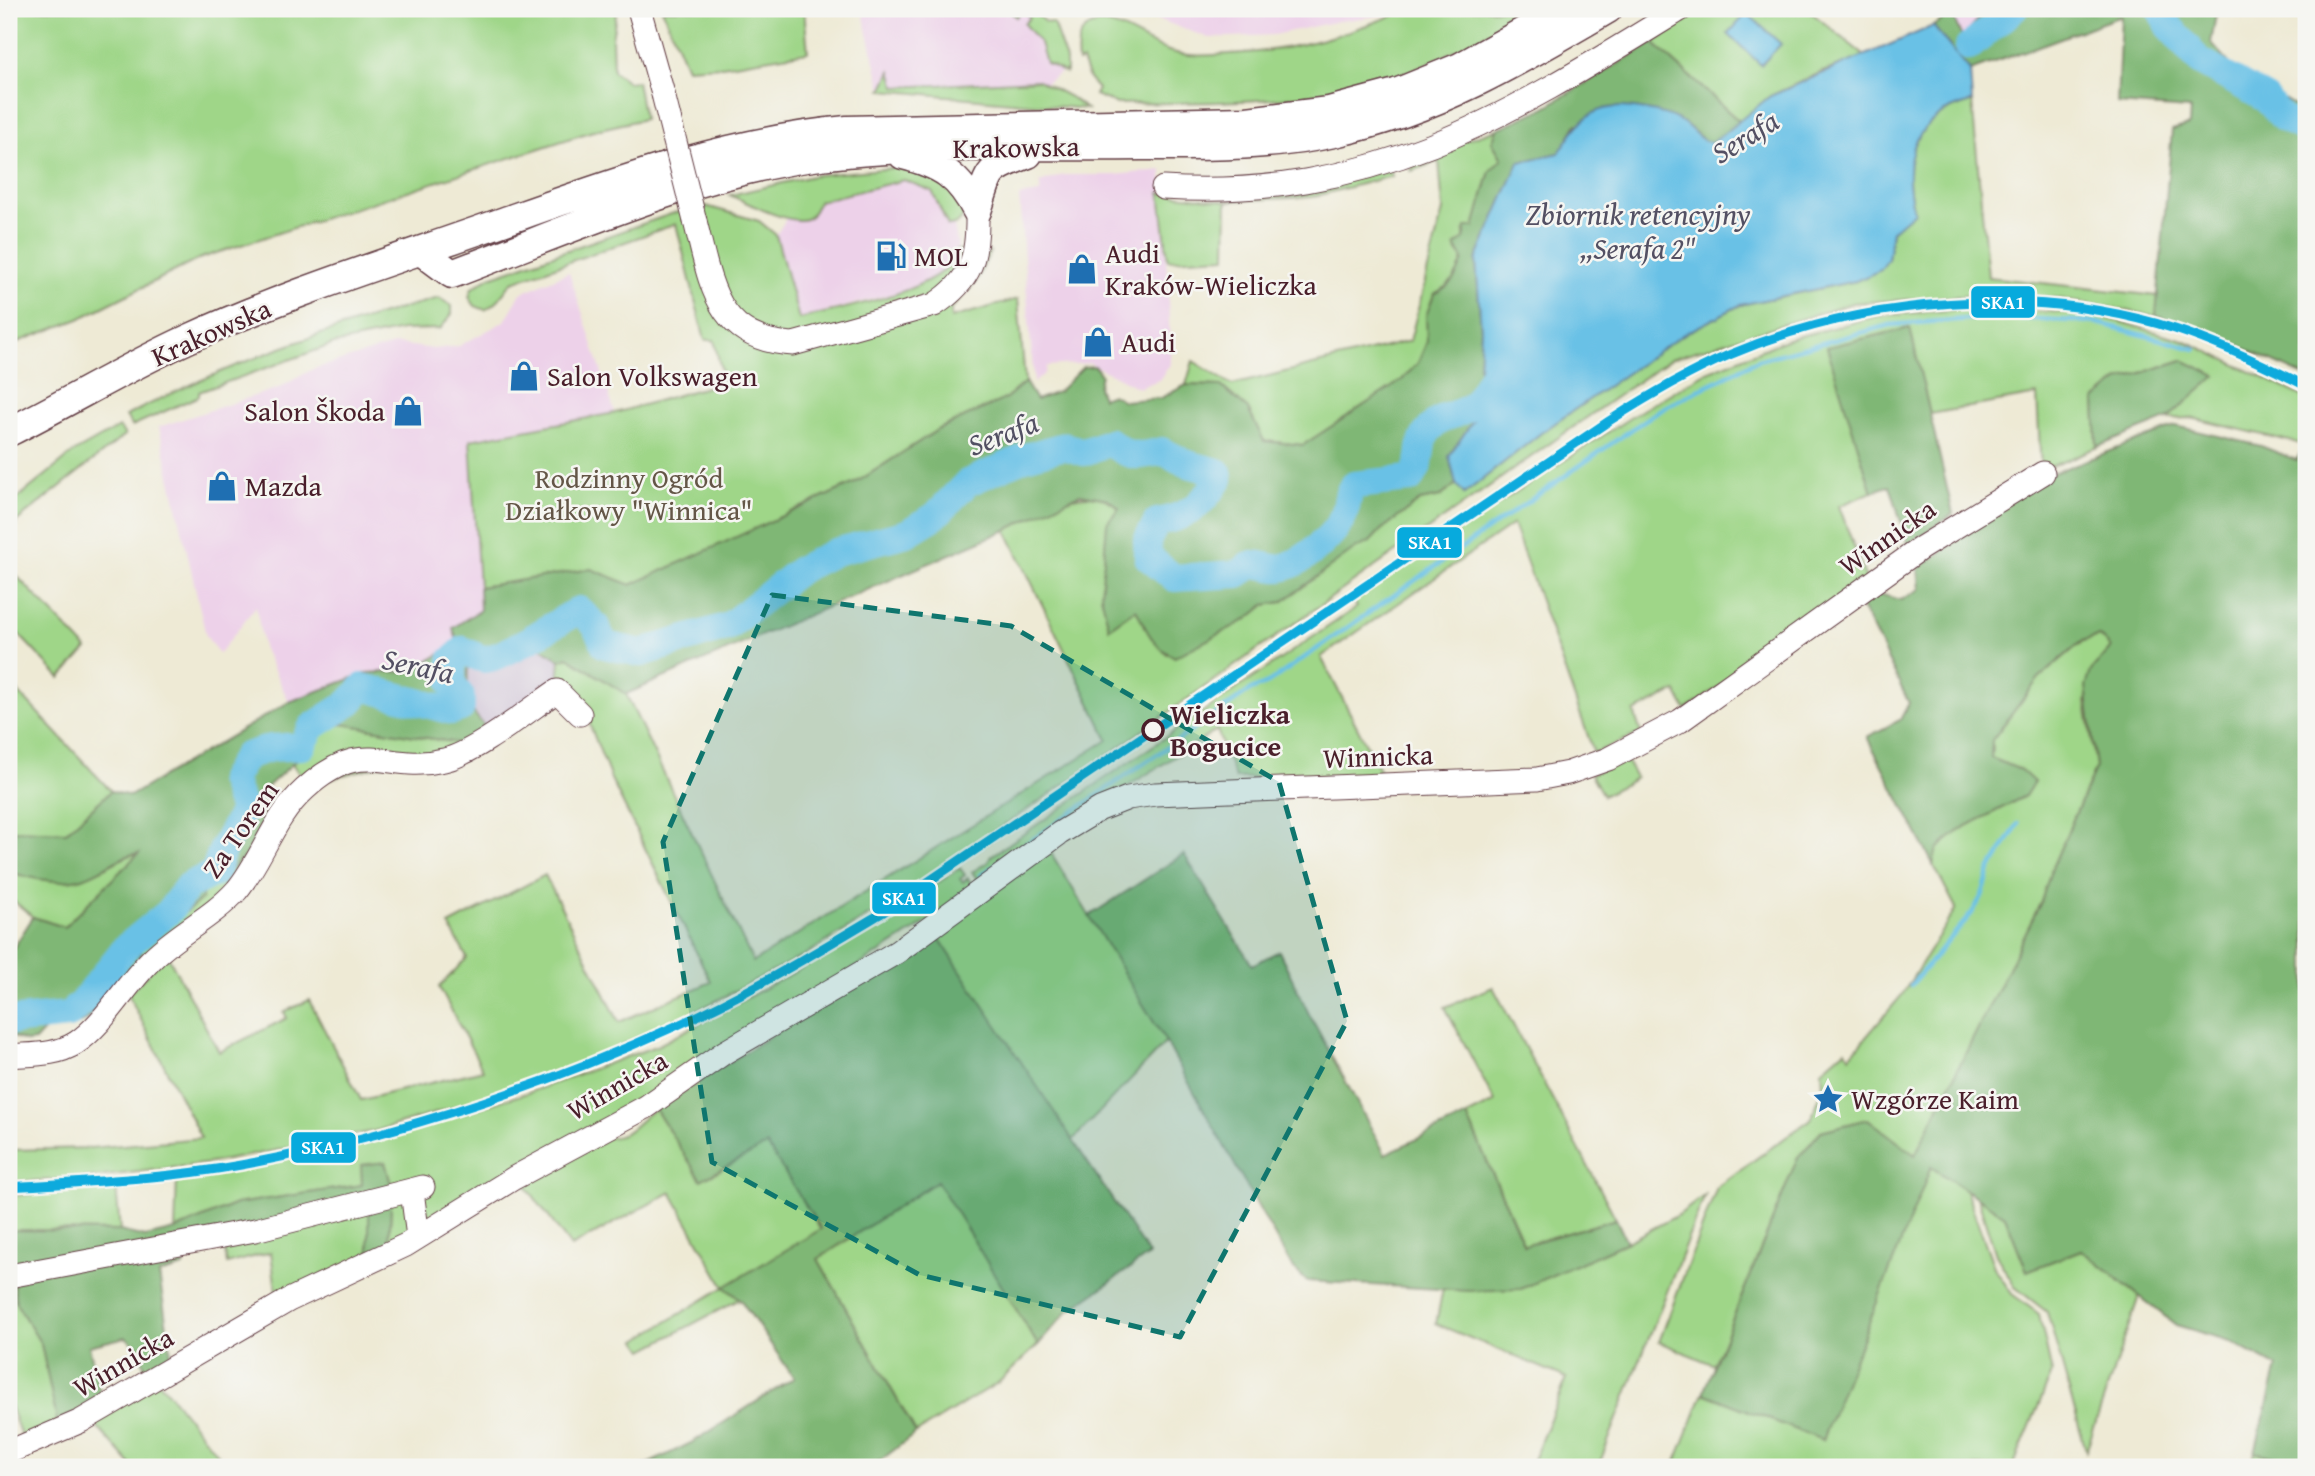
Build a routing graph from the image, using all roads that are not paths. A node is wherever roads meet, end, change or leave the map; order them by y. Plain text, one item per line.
1 (639, 9) edge
2 (1564, 9) edge
3 (1608, 9) edge
4 (1681, 9) edge
5 (1045, 147) junction
6 (884, 150) junction
7 (1163, 188) dead end
8 (976, 211) junction
9 (421, 251) junction
10 (9, 432) edge
11 (2043, 472) dead end
12 (580, 714) dead end
13 (9, 1056) edge
14 (418, 1237) junction
15 (9, 1276) edge
16 (9, 1452) edge

1 - 8 street, bridge
2 - 9 main road, Krakowska
3 - 5 main road, Krakowska
4 - 7 street
5 - 6 main road, Krakowska
5 - 8 main road
6 - 8 main road
6 - 9 main road, Krakowska
9 - 10 main road, Krakowska
11 - 14 street, Winnicka
12 - 13 street, Za Torem
14 - 15 street
14 - 16 street, Winnicka

